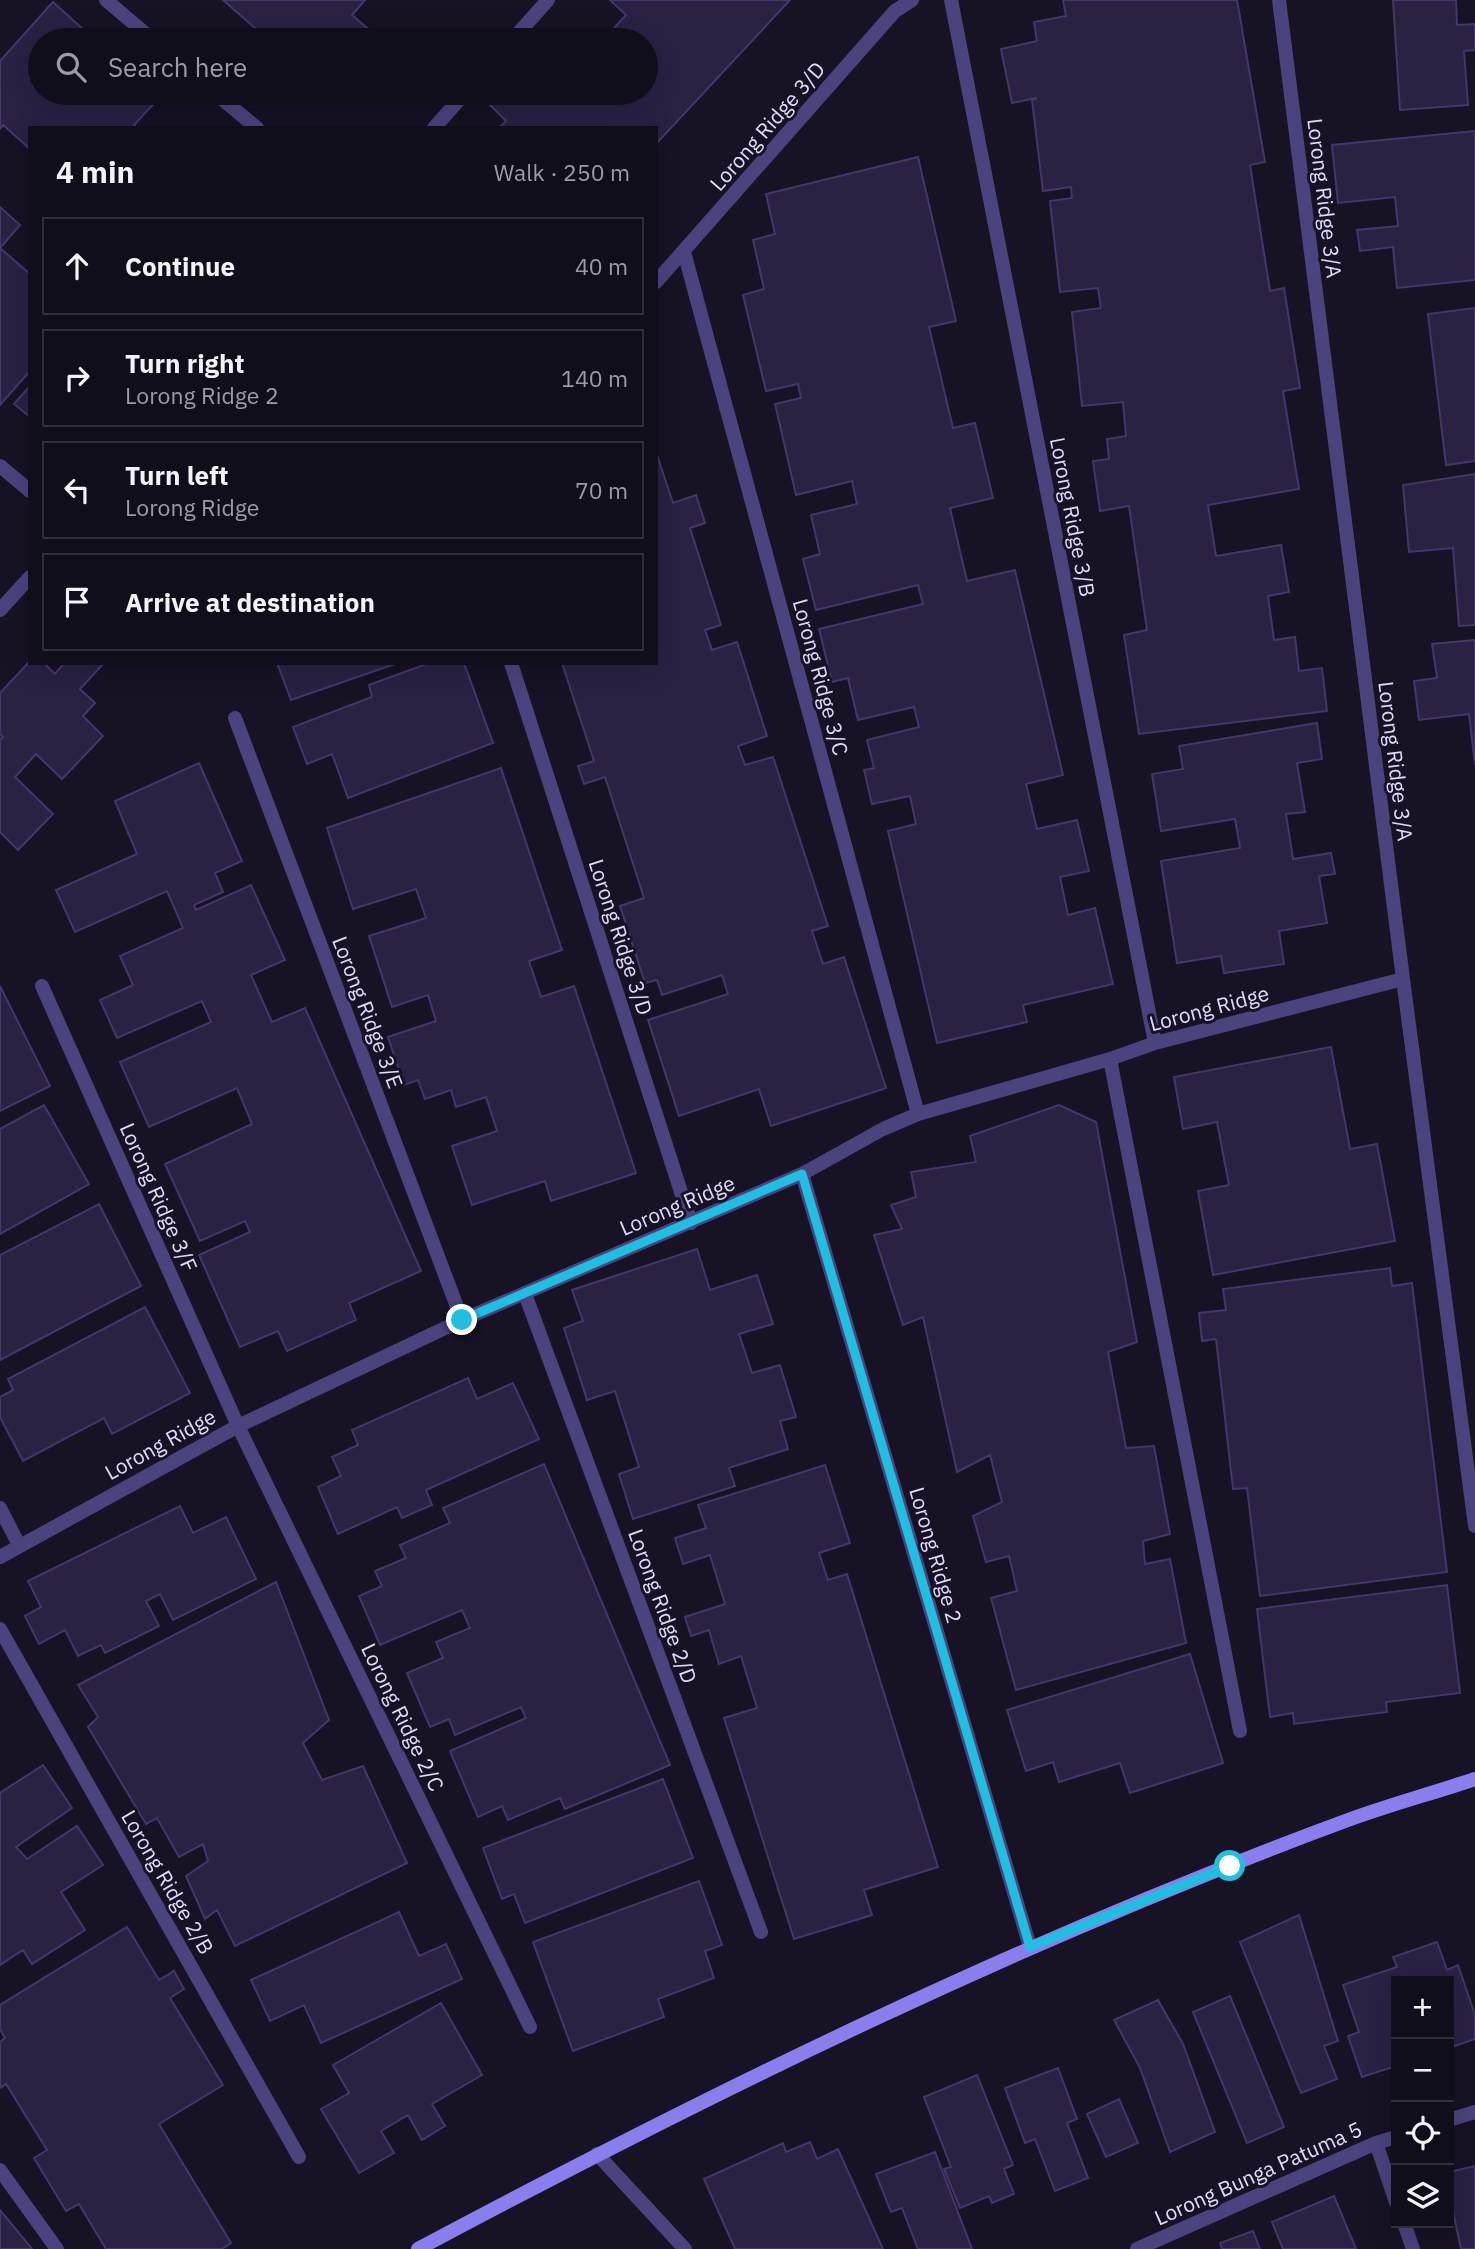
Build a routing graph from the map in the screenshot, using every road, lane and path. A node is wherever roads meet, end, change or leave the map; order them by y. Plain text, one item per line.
1 (106, 0) edge
2 (548, 0) edge
3 (912, 0) edge
4 (951, 0) edge
5 (1279, 0) edge
6 (139, 28) edge
7 (523, 28) edge
8 (229, 105) edge
9 (454, 105) edge
10 (255, 126) edge
11 (436, 126) edge
12 (684, 252) junction
13 (658, 280) edge
14 (0, 466) edge
15 (28, 489) edge
16 (28, 579) edge
17 (0, 610) edge
18 (512, 665) edge
19 (235, 718) dead end
20 (1402, 979) junction
21 (42, 986) dead end
22 (1154, 1043) junction
23 (1110, 1059) junction
24 (918, 1114) junction
25 (802, 1174) junction
26 (691, 1223) junction
27 (525, 1294) junction
28 (462, 1320) junction
29 (238, 1426) junction
30 (0, 1508) edge
31 (1475, 1526) edge
32 (19, 1545) junction
33 (0, 1557) edge
34 (0, 1629) edge
35 (1240, 1731) dead end
36 (1475, 1779) edge
37 (761, 1933) dead end
38 (1030, 1947) junction
39 (530, 2027) dead end
40 (1475, 2112) edge
41 (1454, 2118) edge
42 (1391, 2138) edge
43 (1376, 2143) junction
44 (597, 2154) junction
45 (299, 2157) dead end
46 (0, 2170) edge
47 (1391, 2187) edge
48 (1406, 2228) edge
49 (57, 2249) edge
50 (418, 2249) edge
51 (685, 2249) edge
52 (1137, 2249) edge
53 (1413, 2249) edge

1 - 6 street
2 - 7 street
3 - 12 street, Lorong Ridge 3/D
4 - 22 street, Lorong Ridge 3/B
5 - 20 street, Lorong Ridge 3/A
8 - 10 street
9 - 11 street
12 - 13 street, Lorong Ridge 3/D
12 - 24 street, Lorong Ridge 3/C
14 - 15 street
16 - 17 street
18 - 26 street, Lorong Ridge 3/D
19 - 28 street, Lorong Ridge 3/E
20 - 22 street, Lorong Ridge
20 - 31 street, Lorong Ridge 3/A
21 - 29 street, Lorong Ridge 3/F
22 - 23 street, Lorong Ridge
23 - 24 street, Lorong Ridge
23 - 35 street
24 - 25 street, Lorong Ridge
25 - 26 street, Lorong Ridge
25 - 38 street, Lorong Ridge 2
26 - 27 street, Lorong Ridge
27 - 28 street, Lorong Ridge
27 - 37 street, Lorong Ridge 2/D
28 - 29 street, Lorong Ridge
29 - 32 street, Lorong Ridge
29 - 39 street, Lorong Ridge 2/C
30 - 32 street
32 - 33 street, Lorong Ridge
34 - 45 street, Lorong Ridge 2/B
36 - 38 street
38 - 44 street
40 - 41 street
42 - 43 street, Lorong Bunga Patuma 5
43 - 47 street
43 - 52 street, Lorong Bunga Patuma 5
44 - 50 street
44 - 51 street
46 - 49 street
48 - 53 street

